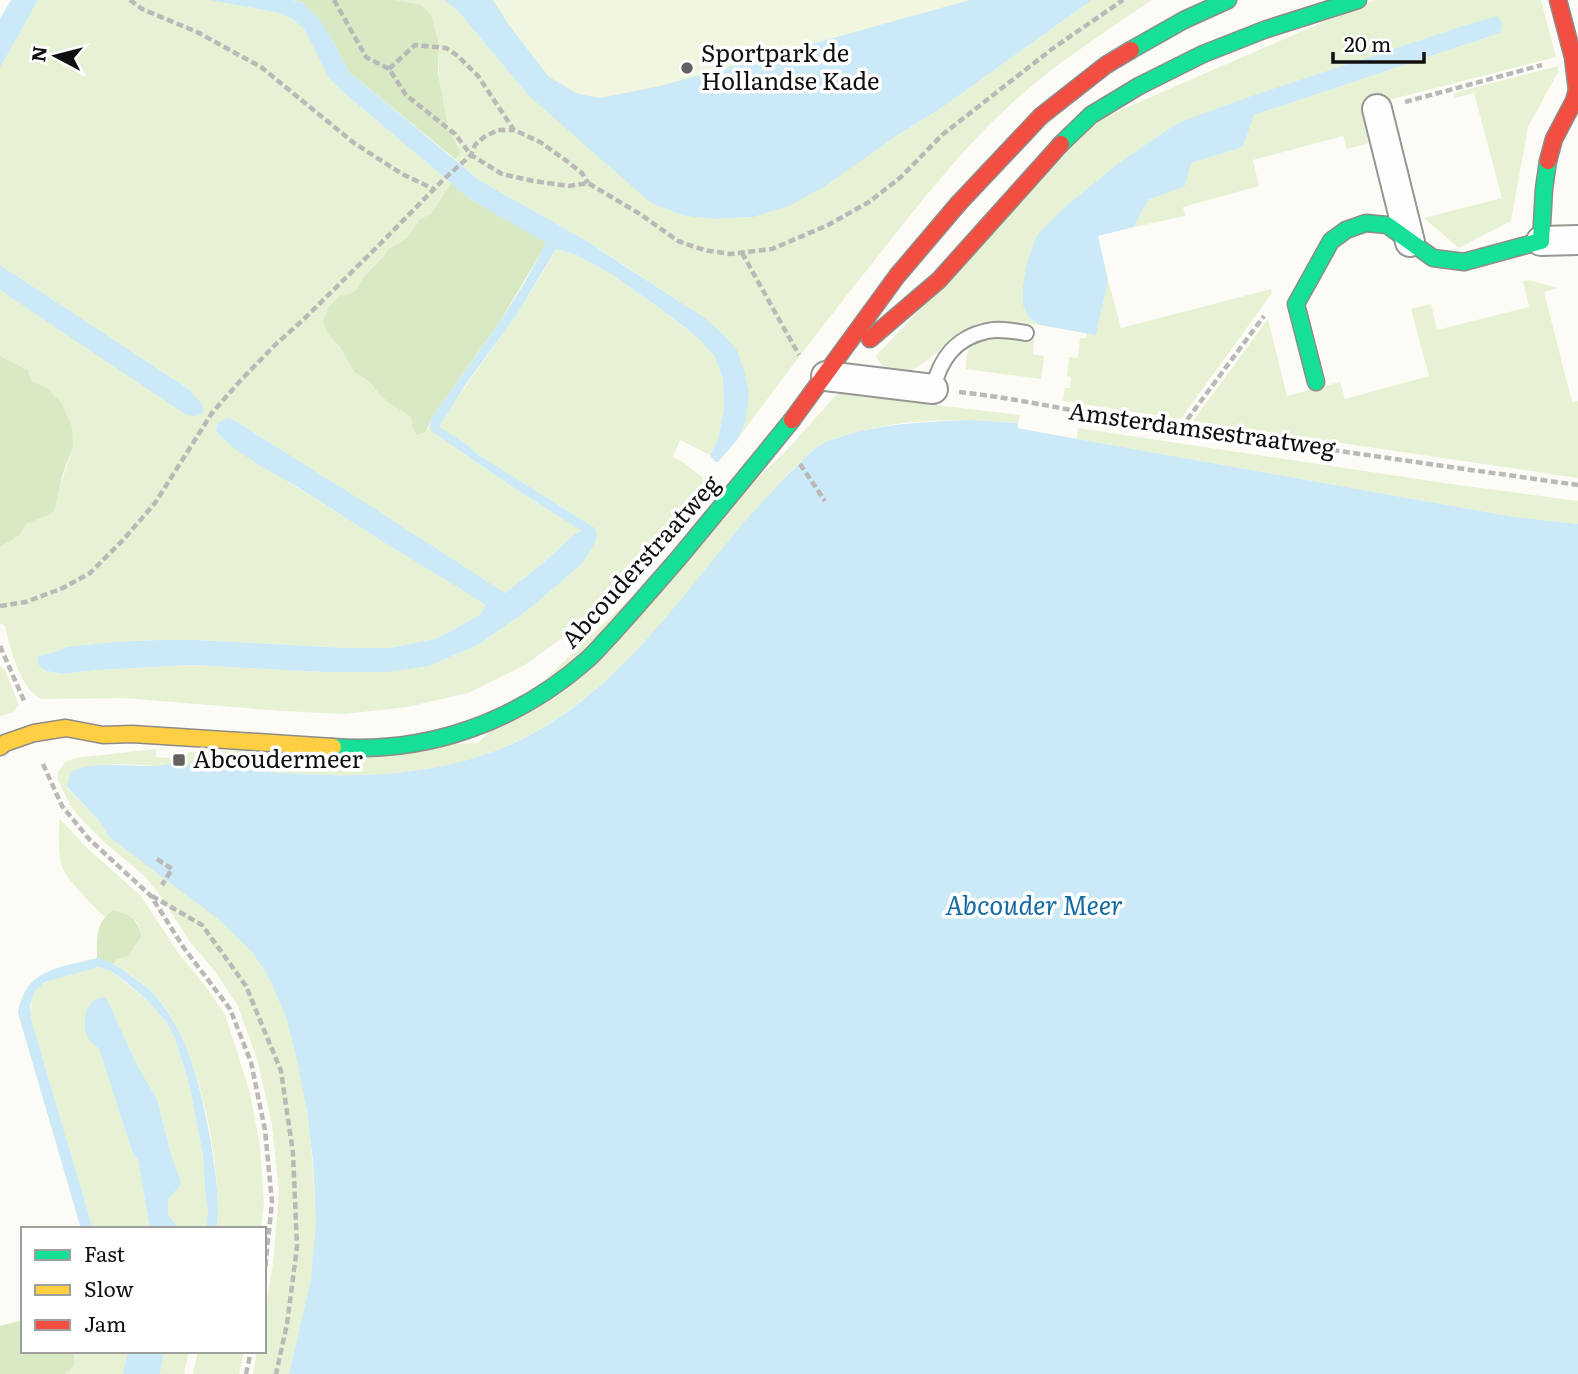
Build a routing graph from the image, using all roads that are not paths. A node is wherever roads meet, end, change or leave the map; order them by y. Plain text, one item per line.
1 (1228, 0) edge
2 (1358, 0) edge
3 (1558, 0) edge
4 (1318, 4) edge
5 (1578, 93) edge
6 (1377, 109) road end
7 (1578, 240) edge
8 (1541, 241) junction
9 (1410, 242) junction
10 (1026, 332) dead end
11 (815, 369) junction
12 (1316, 382) dead end
13 (933, 389) joint
14 (103, 735) junction
15 (79, 746) dead end
16 (0, 747) edge

1 - 11 street
2 - 4 street
3 - 5 street
4 - 11 street
5 - 8 street
6 - 9 street
7 - 8 street
8 - 9 street
9 - 12 street
10 - 13 lane
11 - 13 street
11 - 14 street, Abcouderstraatweg
14 - 15 street, Abcouderstraatweg
14 - 16 street, Abcouderstraatweg

